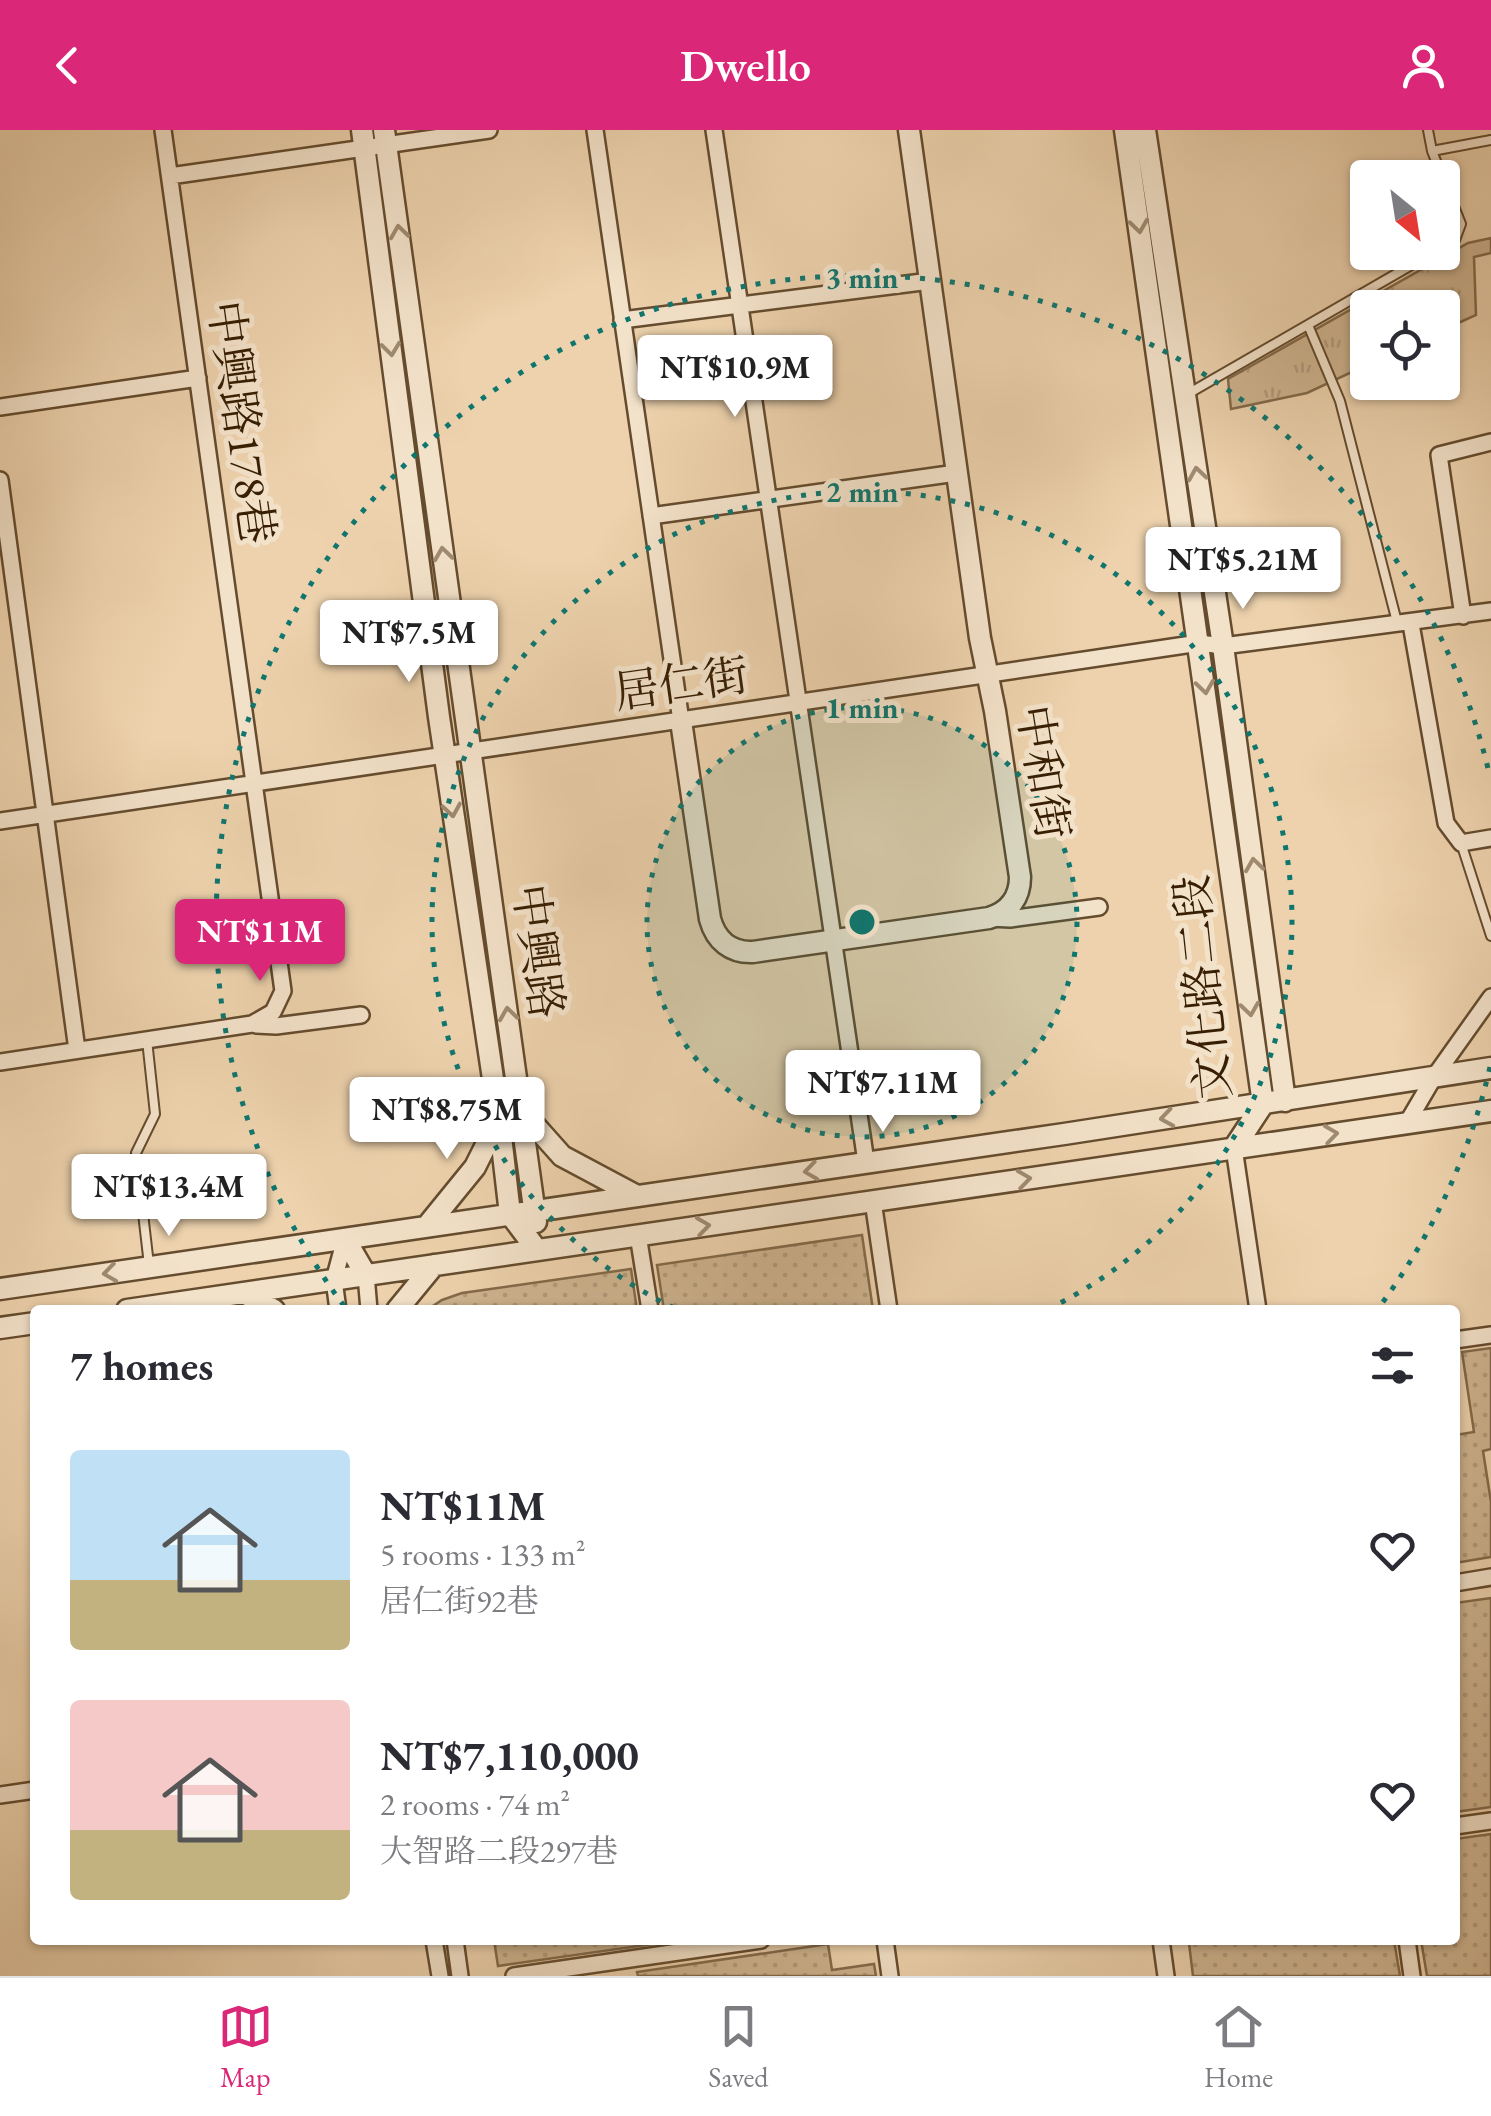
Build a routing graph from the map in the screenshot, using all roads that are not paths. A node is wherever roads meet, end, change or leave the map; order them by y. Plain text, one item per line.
1 (163, 130) edge
2 (489, 130) edge
3 (594, 130) edge
4 (714, 130) edge
5 (908, 130) edge
6 (1125, 130) edge
7 (1146, 130) edge
8 (1428, 130) edge
9 (385, 138) edge
10 (363, 139) edge
11 (1491, 140) edge
12 (1432, 151) junction
13 (1436, 160) edge
14 (170, 176) junction
15 (1403, 270) edge
16 (930, 281) junction
17 (740, 305) junction
18 (622, 320) junction
19 (1308, 325) junction
20 (198, 378) junction
21 (1185, 396) junction
22 (0, 407) edge
23 (1491, 442) edge
24 (956, 473) junction
25 (0, 480) edge
26 (770, 499) junction
27 (651, 516) junction
28 (18, 610) junction
29 (1491, 611) edge
30 (0, 612) edge
31 (1462, 616) junction
32 (1404, 624) junction
33 (1199, 643) junction
34 (1223, 646) junction
35 (988, 676) junction
36 (800, 703) junction
37 (681, 721) junction
38 (471, 751) junction
39 (444, 755) junction
40 (255, 784) junction
41 (45, 814) junction
42 (0, 821) edge
43 (1491, 838) edge
44 (1461, 843) junction
45 (1099, 907) dead end
46 (989, 918) junction
47 (1491, 936) edge
48 (834, 941) junction
49 (1491, 996) edge
50 (362, 1015) dead end
51 (252, 1024) junction
52 (147, 1040) junction
53 (77, 1050) junction
54 (0, 1062) edge
55 (1491, 1068) edge
56 (1434, 1077) junction
57 (1274, 1102) junction
58 (522, 1110) junction
59 (1491, 1111) edge
60 (500, 1119) junction
61 (1407, 1123) junction
62 (1234, 1148) junction
63 (866, 1162) junction
64 (637, 1196) junction
65 (873, 1201) junction
66 (536, 1211) junction
67 (510, 1214) junction
68 (428, 1226) junction
69 (638, 1235) junction
70 (346, 1238) junction
71 (537, 1250) junction
72 (434, 1265) junction
73 (149, 1267) junction
74 (366, 1275) junction
75 (334, 1280) junction
76 (0, 1289) edge
77 (244, 1293) junction
78 (161, 1305) edge
79 (265, 1305) edge
80 (337, 1305) edge
81 (369, 1305) edge
82 (401, 1305) edge
83 (649, 1305) edge
84 (888, 1305) edge
85 (1257, 1305) edge
86 (30, 1324) edge
87 (0, 1328) edge
88 (1491, 1335) edge
89 (1460, 1339) edge
90 (1491, 1578) edge
91 (1460, 1582) edge
92 (30, 1791) edge
93 (0, 1796) edge
94 (1491, 1821) edge
95 (1460, 1825) edge
96 (435, 1945) edge
97 (456, 1945) edge
98 (726, 1945) edge
99 (885, 1945) edge
100 (1162, 1945) edge
101 (1408, 1945) edge
102 (440, 1976) edge
103 (460, 1976) edge
104 (514, 1976) edge
105 (890, 1976) edge
106 (1166, 1976) edge
107 (1412, 1976) edge

1 - 14 street, 中興路178巷
2 - 9 street
3 - 18 street
4 - 17 street
5 - 16 street, 中和街
6 -> 33 street, 文化路二段
7 - 21 street, 文化路二段
8 - 12 lane
9 - 10 street
38 -> 9 street, 中興路
10 - 14 street
10 -> 39 street, 中興路
11 - 12 lane
12 - 13 lane
14 - 20 street, 中興路178巷
15 - 19 lane
16 - 17 street
16 - 24 street, 中和街
17 - 18 street
17 - 26 street
18 - 27 street
19 - 21 lane
19 - 32 lane
20 - 22 street
20 - 40 street, 中興路178巷
34 -> 21 street, 文化路二段
23 - 31 street
24 - 26 street
24 - 35 street, 中和街
25 - 28 street
26 - 27 street
26 - 36 street
27 - 37 street
28 - 30 street
28 - 41 street
29 - 31 street, 居仁街
31 - 32 street, 居仁街
32 - 34 street, 居仁街
32 - 44 street
33 - 34 street, 居仁街
33 - 35 street, 居仁街
33 -> 57 street, 文化路二段
57 -> 34 street, 文化路二段
35 - 36 street, 居仁街
35 - 46 street, 中和街
36 - 37 street, 居仁街
36 - 48 street
37 - 38 street, 居仁街
37 - 48 street
38 - 39 street, 居仁街
58 -> 38 street, 中興路
39 - 40 street, 居仁街
39 -> 60 street, 中興路
40 - 41 street, 居仁街
40 - 51 street, 中興路178巷
41 - 42 street, 居仁街
41 - 53 street
43 - 44 street
44 - 47 lane
45 - 46 street
46 - 48 street
48 - 63 street
49 - 56 street
50 - 51 street
51 - 52 street
52 - 53 street
52 - 73 lane
53 - 54 street
55 - 56 street
56 - 57 street
56 - 61 street
57 - 62 street, 文化路二段
57 -> 63 street
58 - 64 street
58 - 66 street, 中興路
59 - 61 street
60 - 67 street, 中興路
60 - 68 street
62 -> 61 street
65 -> 62 street
62 - 85 street
63 -> 64 street
64 - 66 street
69 -> 65 street
65 - 84 street
66 - 67 street
66 - 71 street, 中興路
67 - 68 street
67 - 71 street
68 - 70 street
69 - 71 street
69 - 83 street
70 - 73 street
70 - 74 street
70 - 75 street
71 - 72 street
72 - 74 street
72 - 82 street
73 -> 76 street
74 - 75 street
74 - 81 street
75 - 77 street
75 - 80 street
77 - 78 street
77 - 79 street
86 - 87 street
88 - 89 street
90 - 91 street
92 - 93 street
94 - 95 street
96 - 102 street
97 - 103 street
98 - 104 street
99 - 105 street
100 - 106 street
101 - 107 street

